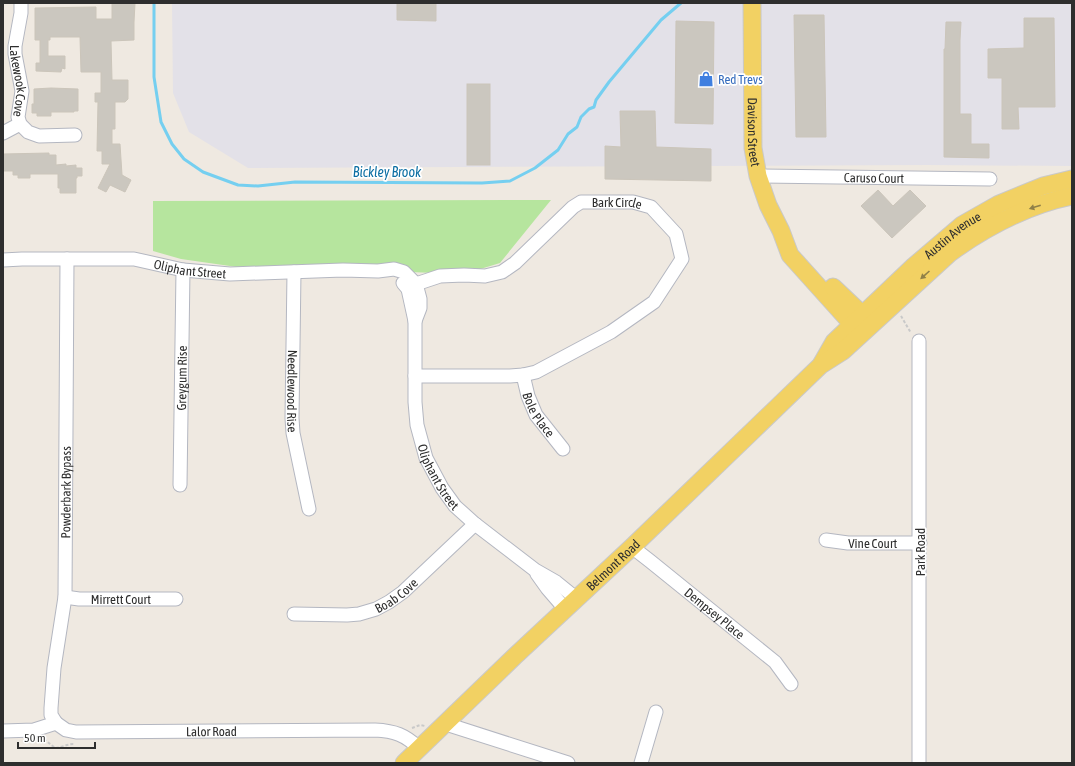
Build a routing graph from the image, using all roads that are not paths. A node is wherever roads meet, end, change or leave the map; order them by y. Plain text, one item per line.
1 (21, 3) edge
2 (752, 3) edge
3 (20, 124) junction
4 (3, 133) edge
5 (75, 135) dead end
6 (758, 176) junction
7 (990, 179) dead end
8 (1072, 179) edge
9 (1072, 196) edge
10 (68, 259) junction
11 (3, 260) edge
12 (183, 270) junction
13 (294, 272) junction
14 (412, 286) junction
15 (862, 324) junction
16 (919, 341) road end
17 (523, 375) junction
18 (415, 376) junction
19 (563, 449) dead end
20 (180, 485) dead end
21 (309, 509) dead end
22 (474, 524) junction
23 (826, 540) dead end
24 (920, 543) junction
25 (632, 548) junction
26 (66, 597) junction
27 (176, 599) dead end
28 (571, 604) junction
29 (294, 614) dead end
30 (791, 684) dead end
31 (656, 712) dead end
32 (56, 723) junction
33 (446, 724) junction
34 (3, 731) edge
35 (419, 748) junction
36 (404, 763) edge
37 (568, 763) edge
38 (641, 763) edge
39 (919, 763) edge

1 - 3 street, Lakewook Cove
2 - 6 main road, Davison Street
3 - 4 street
3 - 5 street, Lakewook Cove
6 - 7 street, Caruso Court
6 - 15 main road, Davison Street
8 - 15 main road, Austin Avenue
9 -> 15 main road, Austin Avenue
10 - 11 street, Oliphant Street
10 - 12 street, Oliphant Street
10 - 26 street, Powderbark Bypass
12 - 13 street, Oliphant Street
12 - 20 street, Greygum Rise
13 - 14 street, Oliphant Street
13 - 21 street, Needlewood Rise
14 - 17 street, Bark Circle
14 - 18 street, Oliphant Street
15 - 25 main road, Belmont Road
16 - 24 street, Park Road
17 - 18 street, Bark Circle
17 - 19 street, Bole Place
18 - 22 street, Oliphant Street
22 - 28 street, Oliphant Street
22 - 29 street, Boab Cove
23 - 24 street, Vine Court
24 - 39 street, Park Road
25 - 28 main road, Belmont Road
25 - 30 street, Dempsey Place
26 - 27 street, Mirrett Court
26 - 32 street, Powderbark Bypass
28 - 33 main road, Belmont Road
31 - 38 street
32 - 34 street
32 - 35 street, Lalor Road
33 - 35 main road, Belmont Road
33 - 37 street
35 - 36 main road, Belmont Road

